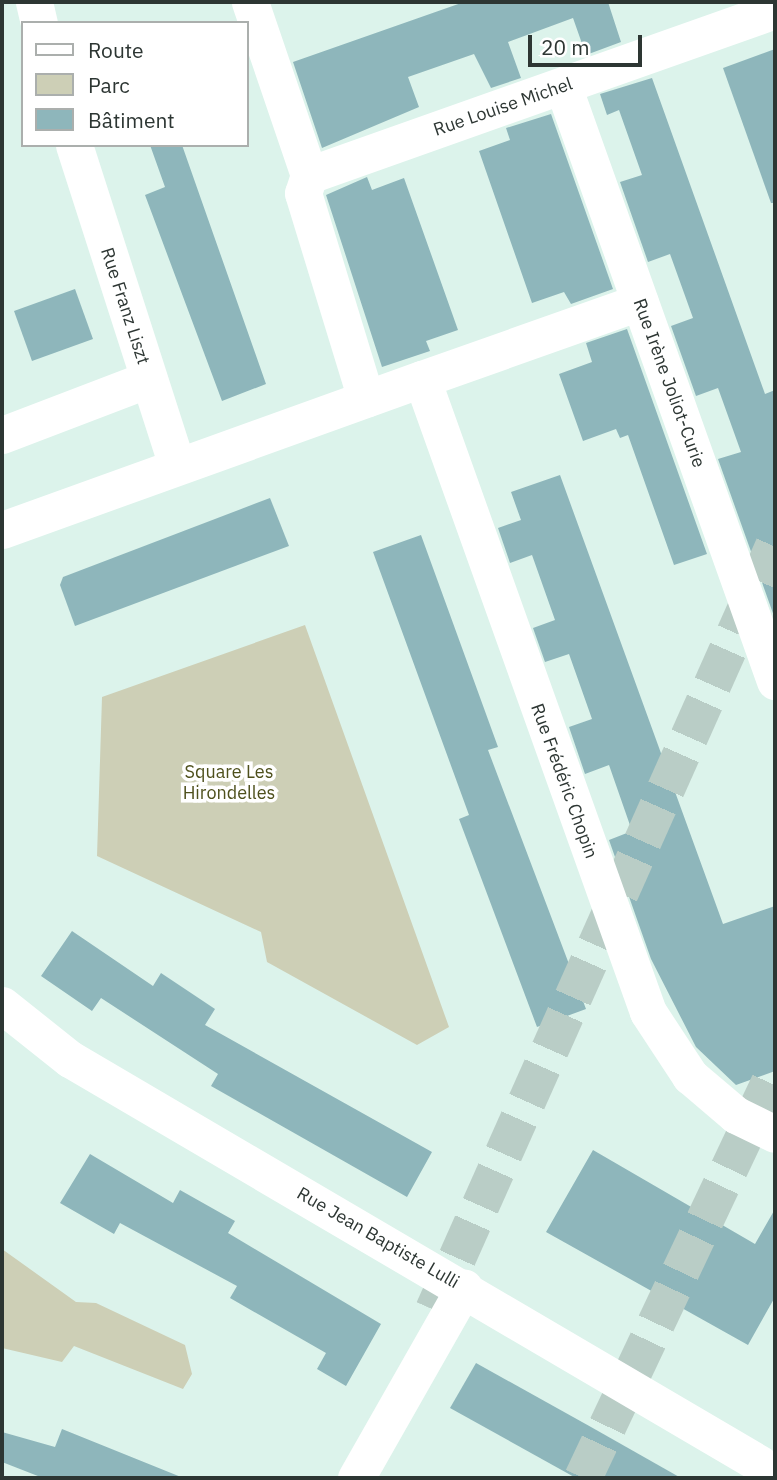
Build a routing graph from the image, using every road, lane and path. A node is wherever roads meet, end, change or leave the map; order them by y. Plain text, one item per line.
1 (34, 2) edge
2 (250, 2) edge
3 (775, 10) edge
4 (39, 21) edge
5 (563, 86) junction
6 (76, 147) edge
7 (309, 175) junction
8 (640, 302) junction
9 (149, 379) junction
10 (422, 379) junction
11 (366, 399) junction
12 (2, 435) edge
13 (177, 466) junction
14 (2, 530) edge
15 (775, 681) edge
16 (2, 1005) edge
17 (775, 1134) edge
18 (464, 1289) junction
19 (762, 1467) edge
20 (356, 1478) edge

1 - 4 street
2 - 7 street
3 - 5 street, Rue Louise Michel
5 - 7 street, Rue Louise Michel
5 - 8 street, Rue Irène Joliot-Curie
6 - 9 street, Rue Franz Liszt
7 - 11 street
8 - 10 street
8 - 15 street, Rue Irène Joliot-Curie
9 - 12 street
9 - 13 street, Rue Franz Liszt
10 - 11 street
10 - 17 street, Rue Frédéric Chopin
11 - 13 street
13 - 14 street
16 - 18 street, Rue Jean Baptiste Lulli
18 - 19 street, Rue Jean Baptiste Lulli
18 - 20 street

